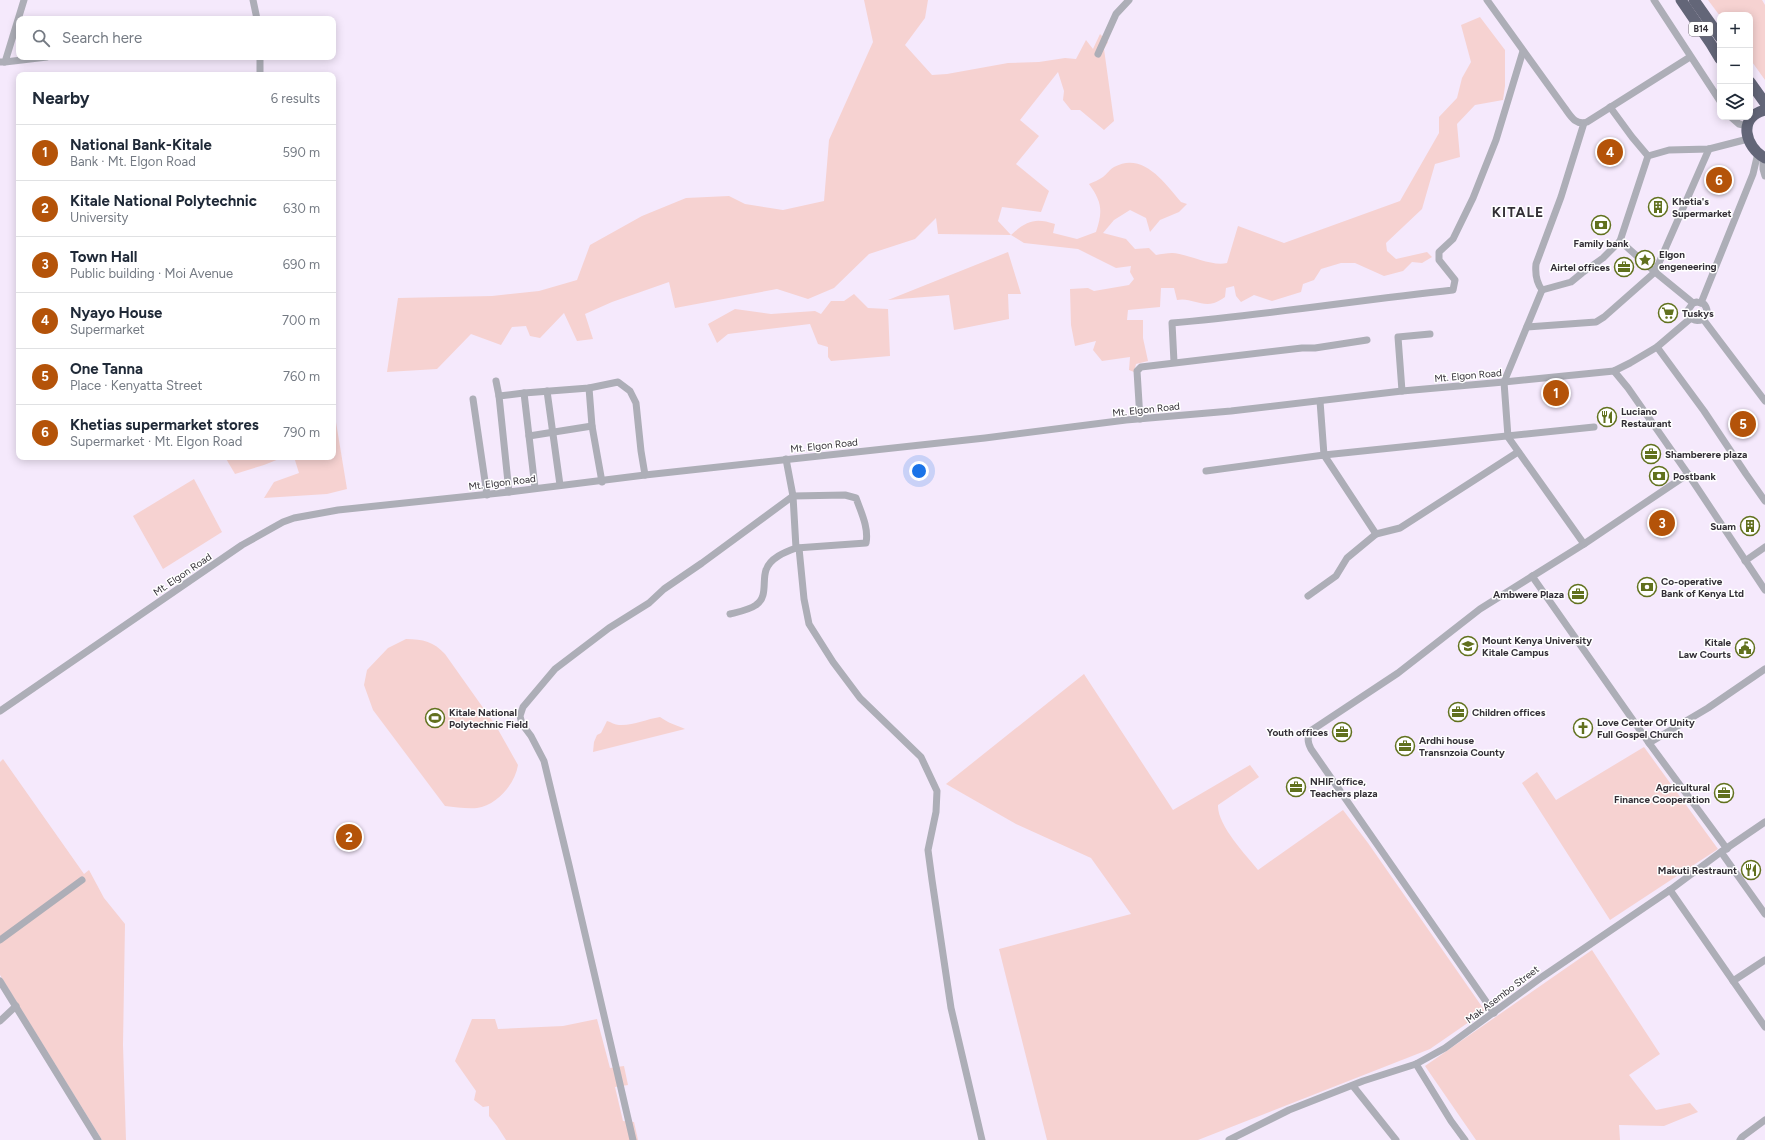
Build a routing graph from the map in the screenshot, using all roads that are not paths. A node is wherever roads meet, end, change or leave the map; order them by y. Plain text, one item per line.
1 (24, 0) edge
2 (253, 0) edge
3 (1129, 0) edge
4 (1487, 0) edge
5 (1654, 0) edge
6 (1681, 0) edge
7 (1694, 0) edge
8 (18, 16) edge
9 (256, 16) edge
10 (16, 23) edge
11 (1717, 33) edge
12 (1523, 52) junction
13 (1098, 54) dead end
14 (1717, 54) edge
15 (1690, 57) junction
16 (20, 60) edge
17 (260, 60) edge
18 (2, 62) edge
19 (260, 72) edge
20 (1751, 84) edge
21 (1717, 97) edge
22 (1765, 103) edge
23 (1610, 107) junction
24 (1765, 110) edge
25 (1734, 120) edge
26 (1748, 121) edge
27 (1584, 123) junction
28 (1748, 139) junction
29 (1709, 149) junction
30 (1648, 156) junction
31 (1762, 156) edge
32 (1765, 176) edge
33 (1620, 241) junction
34 (1655, 272) junction
35 (1542, 290) junction
36 (1693, 303) junction
37 (1701, 303) junction
38 (1691, 318) junction
39 (1703, 319) junction
40 (1527, 327) junction
41 (1430, 334) dead end
42 (1366, 340) dead end
43 (1657, 347) junction
44 (1174, 362) junction
45 (1614, 371) junction
46 (496, 381) dead end
47 (1504, 382) junction
48 (589, 388) junction
49 (547, 391) junction
50 (1402, 391) junction
51 (524, 393) junction
52 (499, 396) junction
53 (473, 399) dead end
54 (1320, 401) junction
55 (1765, 401) edge
56 (1140, 419) junction
57 (592, 426) junction
58 (1594, 427) dead end
59 (553, 432) junction
60 (529, 436) junction
61 (1508, 437) junction
62 (1518, 452) junction
63 (1324, 455) junction
64 (786, 459) junction
65 (1206, 471) dead end
66 (1688, 474) junction
67 (645, 475) junction
68 (602, 482) junction
69 (560, 485) junction
70 (535, 488) junction
71 (509, 492) junction
72 (487, 495) junction
73 (793, 496) junction
74 (1765, 501) edge
75 (1376, 534) junction
76 (1584, 544) junction
77 (1765, 547) edge
78 (797, 548) junction
79 (1745, 560) junction
80 (1532, 576) junction
81 (1765, 590) edge
82 (1308, 596) dead end
83 (730, 614) dead end
84 (1764, 672) edge
85 (0, 711) edge
86 (1649, 743) junction
87 (1765, 822) edge
88 (1724, 850) junction
89 (82, 880) dead end
90 (1670, 890) junction
91 (1765, 914) edge
92 (0, 940) edge
93 (1765, 960) edge
94 (0, 981) edge
95 (1733, 981) junction
96 (16, 1006) junction
97 (1494, 1013) junction
98 (0, 1021) edge
99 (1765, 1027) edge
100 (1416, 1064) junction
101 (1353, 1086) junction
102 (1765, 1120) edge
103 (98, 1140) edge
104 (633, 1140) edge
105 (982, 1140) edge
106 (1229, 1140) edge
107 (1396, 1140) edge
108 (1465, 1140) edge
109 (1740, 1140) edge

1 - 8 street
2 - 9 street
3 - 13 street
4 - 12 street
5 - 15 street
6 - 14 highway, B14
7 - 11 highway, B14
10 - 18 street
12 - 27 street
12 - 44 street
15 - 21 street
15 - 23 street
16 - 18 street
17 - 19 street
20 - 22 highway
23 - 27 street
23 - 30 street
24 - 26 highway
25 - 26 street
26 - 28 highway
27 - 35 street
28 - 29 street
28 - 31 highway
29 - 30 street
29 - 34 street
30 - 33 street
31 - 32 street
31 - 37 street
33 - 34 street
33 - 35 street
34 - 36 street
34 - 40 street
35 - 40 street
36 - 37 street
36 - 38 street
37 - 39 street
38 - 39 street
38 - 43 street, Mt. Elgon Road
39 - 55 street
40 - 47 street
41 - 50 street
42 - 44 street
43 - 45 street, Mt. Elgon Road
43 - 74 street
44 - 56 street
45 - 47 street, Mt. Elgon Road
45 - 66 street
46 - 52 street
47 - 50 street, Mt. Elgon Road
47 - 61 street
48 - 49 street
48 - 57 street
48 - 67 street
49 - 51 street
49 - 59 street
50 - 54 street, Mt. Elgon Road
51 - 52 street
51 - 60 street
52 - 71 street
53 - 72 street
54 - 56 street, Mt. Elgon Road
54 - 63 street
56 - 64 street, Mt. Elgon Road
57 - 59 street
57 - 68 street
58 - 61 street
59 - 60 street
59 - 69 street
60 - 70 street
61 - 62 street
61 - 63 street
62 - 75 street
62 - 76 street
63 - 65 street
63 - 75 street
64 - 67 street, Mt. Elgon Road
64 - 73 street
66 - 76 street
66 - 79 street
67 - 68 street, Mt. Elgon Road
68 - 69 street, Mt. Elgon Road
69 - 70 street, Mt. Elgon Road
70 - 71 street, Mt. Elgon Road
71 - 72 street, Mt. Elgon Road
72 - 85 street, Mt. Elgon Road
73 - 78 street
73 - 78 street
73 - 104 street
75 - 82 street
76 - 80 street
77 - 79 street
78 - 83 street
78 - 105 street
79 - 81 street
80 - 86 street
80 - 97 street
84 - 86 street
86 - 88 street
87 - 88 street, Mak Asembo Street
88 - 90 street, Mak Asembo Street
88 - 91 street
89 - 92 street
90 - 95 street
90 - 97 street, Mak Asembo Street
93 - 95 street
94 - 96 street
95 - 99 street
96 - 98 street
96 - 103 street
97 - 100 street, Mak Asembo Street
100 - 101 street, Mak Asembo Street
100 - 108 street
101 - 106 street, Mak Asembo Street
101 - 107 street
102 - 109 street

